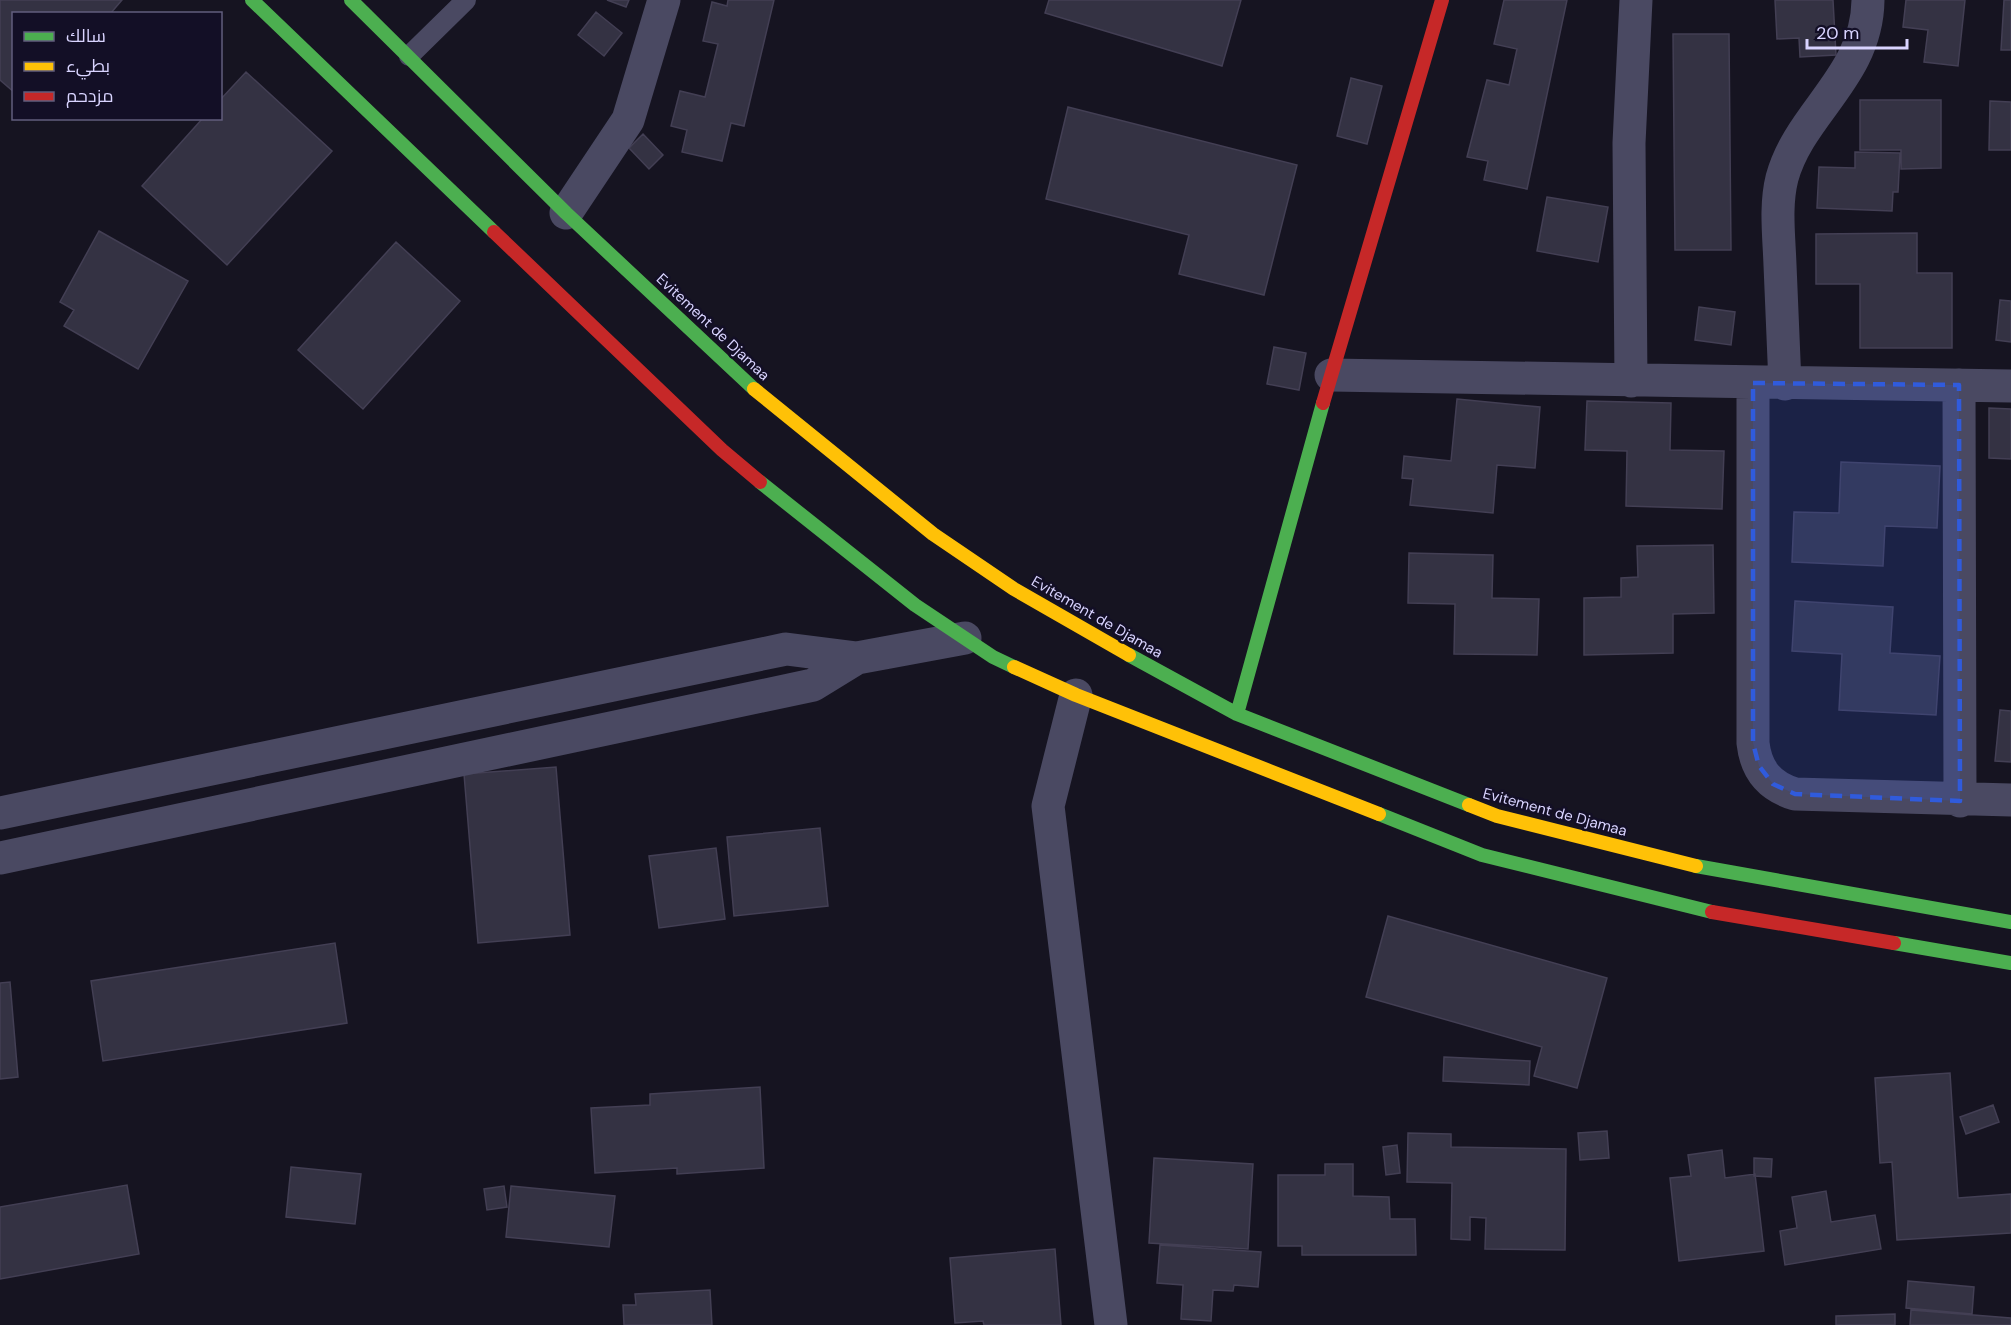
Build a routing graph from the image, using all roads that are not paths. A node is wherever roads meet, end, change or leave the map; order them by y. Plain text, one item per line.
1 (252, 0) edge
2 (351, 0) edge
3 (466, 0) edge
4 (664, 0) edge
5 (1442, 0) edge
6 (1636, 0) edge
7 (1868, 0) edge
8 (409, 56) junction
9 (566, 213) junction
10 (1331, 375) junction
11 (1631, 381) junction
12 (1769, 383) junction
13 (1959, 385) junction
14 (2011, 386) edge
15 (964, 638) junction
16 (857, 658) junction
17 (1076, 695) junction
18 (1237, 714) junction
19 (2011, 800) edge
20 (1960, 801) junction
21 (0, 813) edge
22 (0, 858) edge
23 (2011, 922) edge
24 (2011, 963) edge
25 (1111, 1325) edge

1 - 15 main road
2 - 8 main road, Evitement de Djamaa
3 - 8 lane
4 - 9 street
5 - 10 main road
6 - 11 street
7 - 12 street
8 - 9 main road, Evitement de Djamaa
9 - 18 main road, Evitement de Djamaa
10 - 11 street
10 - 18 main road
11 - 12 street
12 - 13 street
12 - 20 street
13 - 14 street
13 - 20 street
15 - 16 street
15 - 17 main road
16 - 21 street
16 - 22 street
17 - 24 main road
17 - 25 street
18 - 23 main road, Evitement de Djamaa
19 - 20 street

